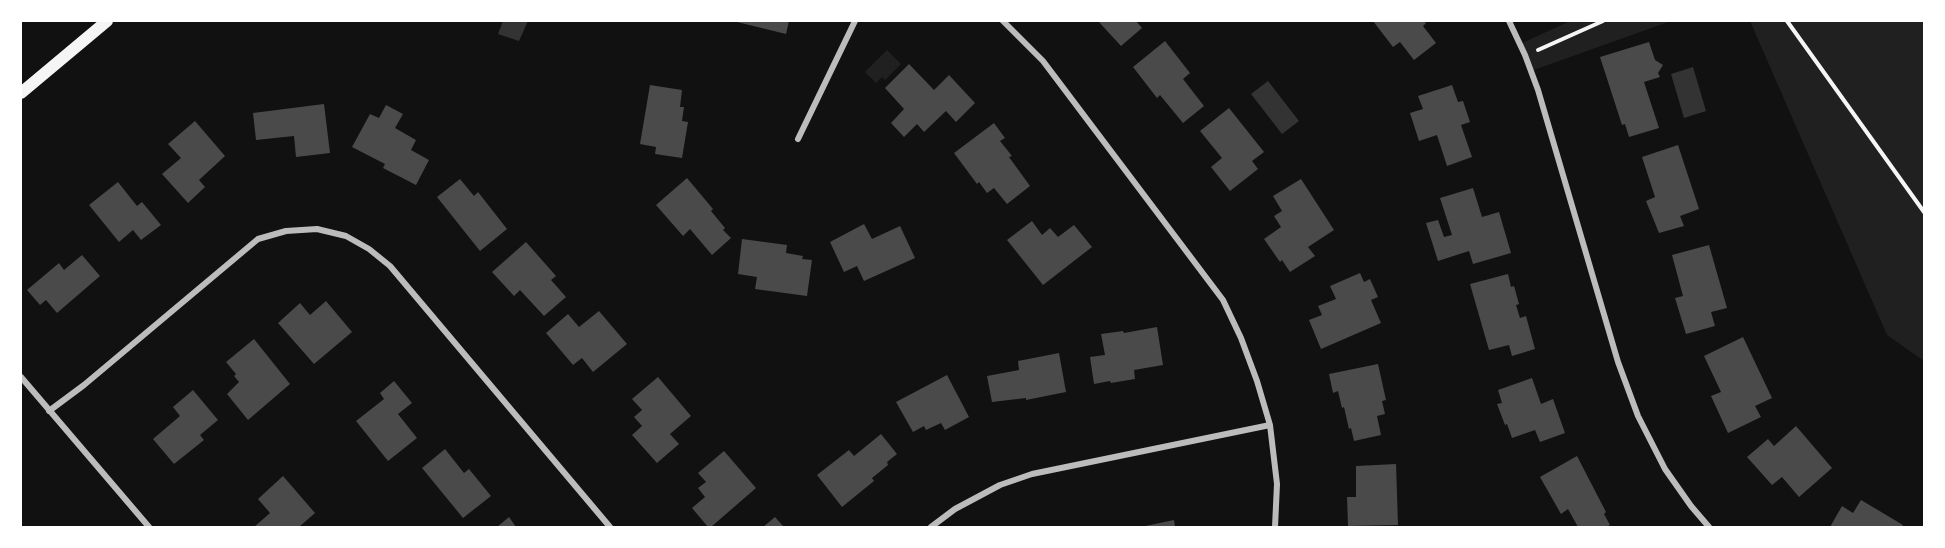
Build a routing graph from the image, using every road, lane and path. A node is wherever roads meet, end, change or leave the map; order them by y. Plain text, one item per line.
1 (107, 21) edge
2 (855, 21) edge
3 (1003, 21) edge
4 (1509, 21) edge
5 (1603, 21) edge
6 (1787, 21) edge
7 (1525, 55) junction
8 (21, 93) edge
9 (798, 139) dead end
10 (1924, 212) edge
11 (21, 377) edge
12 (50, 411) junction
13 (1270, 425) junction
14 (149, 527) edge
15 (610, 527) edge
16 (931, 527) edge
17 (1275, 527) edge
18 (1709, 527) edge

1 - 8 main road
2 - 9 street
3 - 13 street
4 - 7 street
5 - 7 path
6 - 10 path
7 - 18 street
11 - 12 street
12 - 14 street
12 - 15 street
13 - 16 street
13 - 17 street

